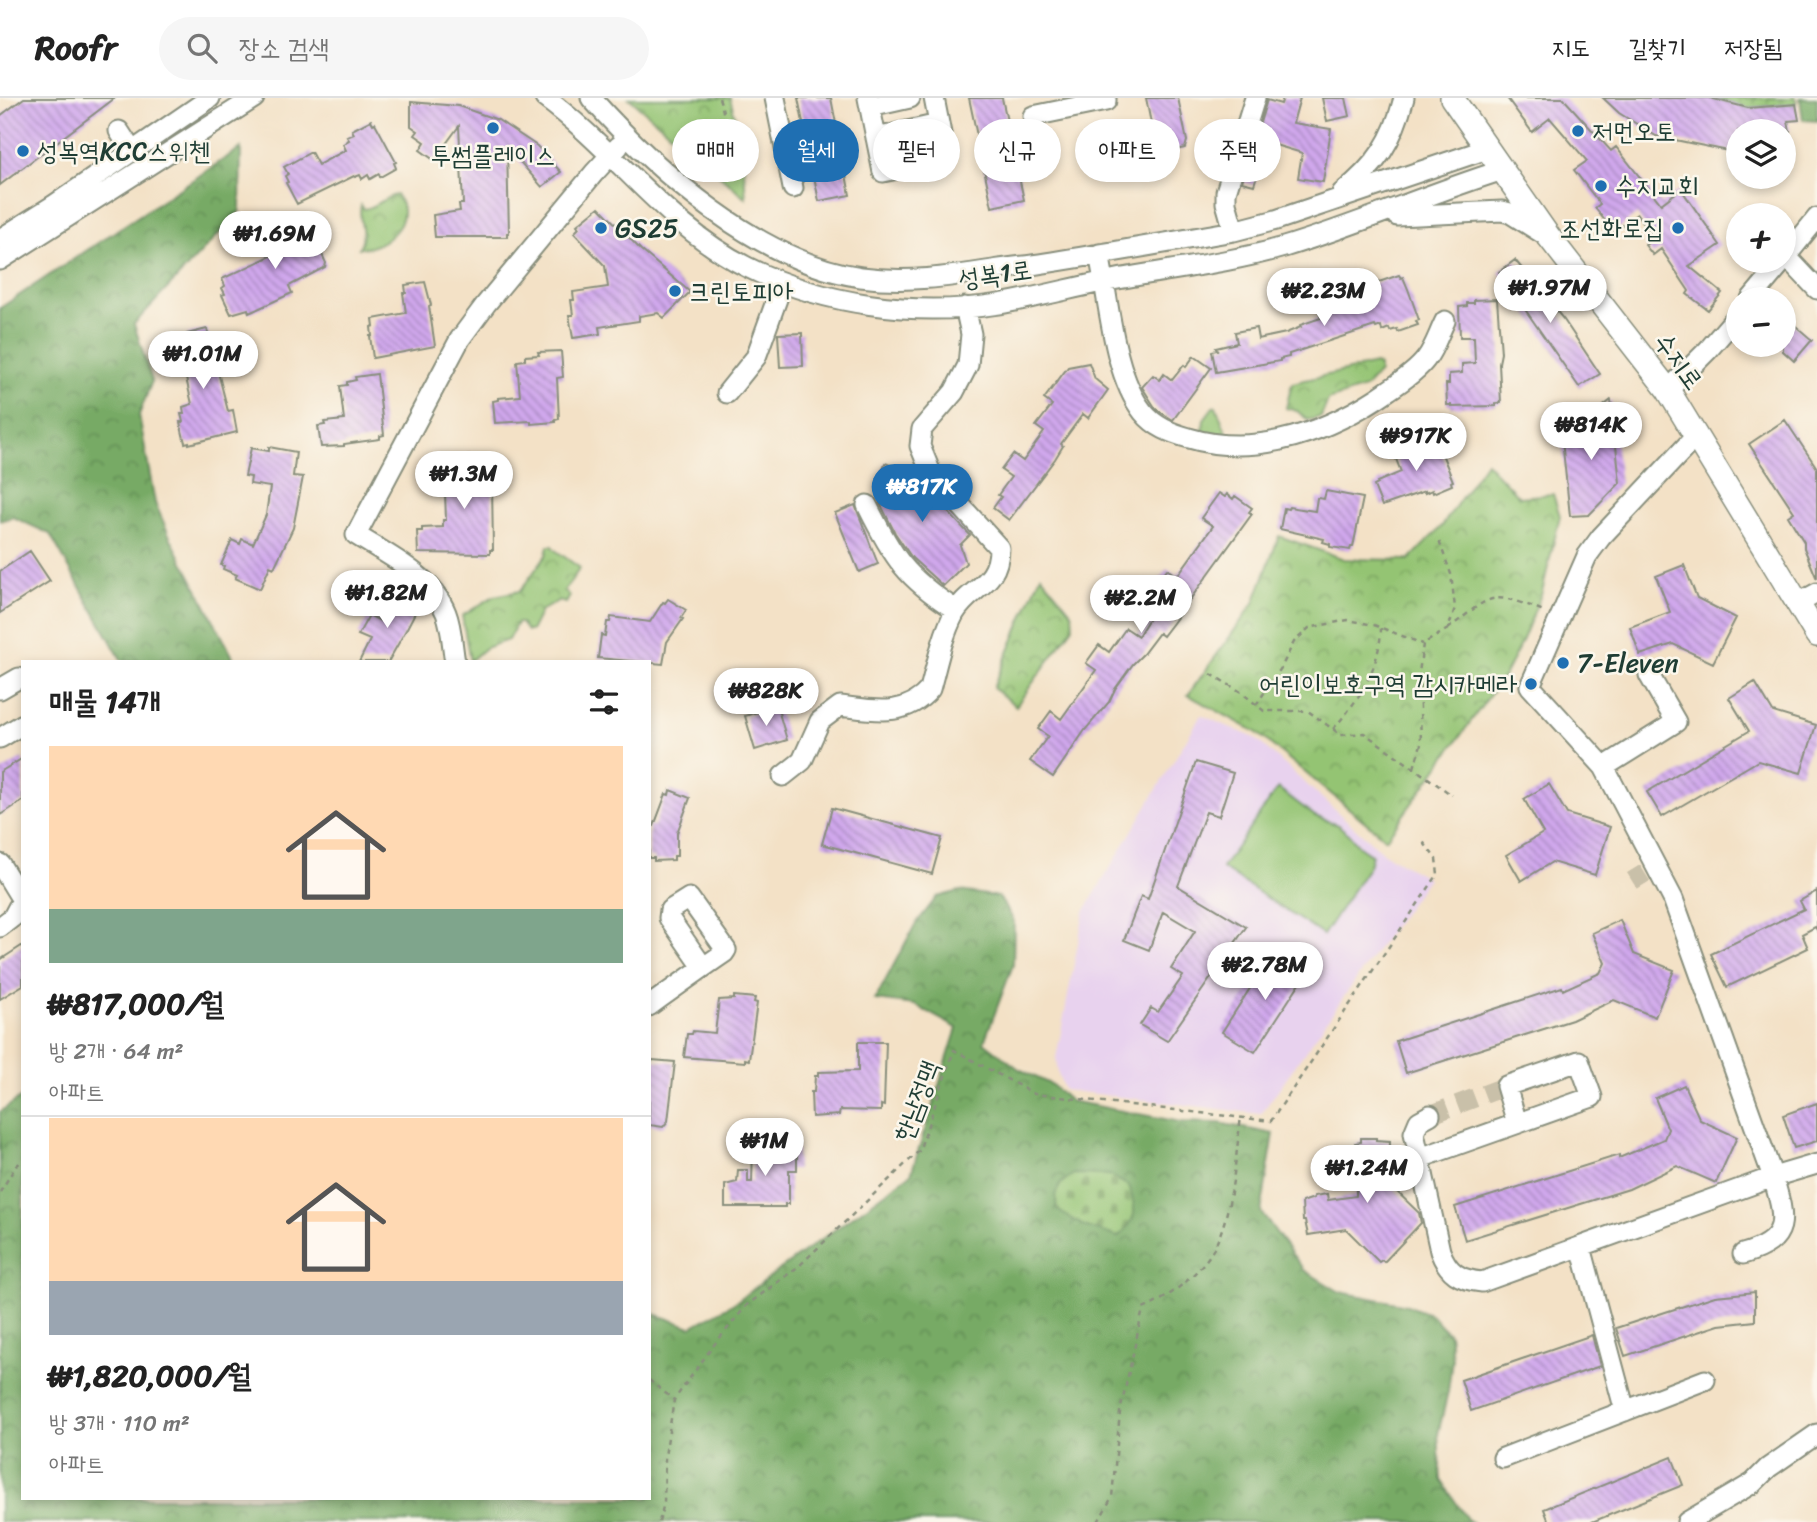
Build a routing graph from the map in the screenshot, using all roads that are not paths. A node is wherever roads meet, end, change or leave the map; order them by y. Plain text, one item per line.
1 (210, 98) edge
2 (254, 98) edge
3 (545, 98) edge
4 (591, 98) edge
5 (775, 98) edge
6 (934, 98) edge
7 (1106, 98) edge
8 (1255, 98) edge
9 (1404, 98) edge
10 (1452, 98) edge
11 (905, 99) edge
12 (869, 103) edge
13 (1069, 103) edge
14 (1033, 116) dead end
15 (938, 119) edge
16 (873, 123) edge
17 (119, 131) dead end
18 (628, 136) junction
19 (1487, 149) junction
20 (132, 151) junction
21 (610, 156) junction
22 (1503, 170) junction
23 (793, 188) dead end
24 (1333, 201) junction
25 (1817, 218) edge
26 (1364, 219) junction
27 (1234, 231) junction
28 (1549, 237) junction
29 (8, 239) edge
30 (1796, 244) edge
31 (1099, 254) junction
32 (0, 263) edge
33 (1796, 270) edge
34 (1772, 273) edge
35 (781, 282) junction
36 (1105, 282) junction
37 (1761, 287) edge
38 (1817, 289) edge
39 (965, 307) junction
40 (1445, 321) dead end
41 (1726, 329) edge
42 (1668, 390) junction
43 (727, 393) dead end
44 (1695, 437) junction
45 (867, 505) dead end
46 (1807, 599) edge
47 (956, 610) junction
48 (1817, 635) edge
49 (455, 660) edge
50 (1649, 675) dead end
51 (19, 678) dead end
52 (0, 689) edge
53 (21, 725) edge
54 (1, 735) edge
55 (1604, 767) junction
56 (783, 776) dead end
57 (0, 864) edge
58 (21, 898) edge
59 (21, 902) edge
60 (0, 927) edge
61 (704, 967) dead end
62 (651, 1005) edge
63 (1430, 1115) tunnel mouth
64 (1517, 1123) dead end
65 (1420, 1158) junction
66 (1817, 1164) edge
67 (1773, 1177) junction
68 (1581, 1247) junction
69 (1743, 1254) dead end
70 (1705, 1380) dead end
71 (1625, 1411) junction
72 (1817, 1434) edge
73 (1503, 1458) dead end
74 (1687, 1522) edge

1 - 20 street
2 - 29 street
3 - 21 street, 성복1로
4 - 18 street, 성복1로
5 - 23 street
6 - 15 street
7 - 13 street
8 - 27 street
9 - 24 street
10 - 19 main road, 수지로
11 - 12 street
12 - 16 street
13 - 14 street
17 - 20 street
18 - 21 street
18 - 31 street, 성복1로
19 - 22 main road, 수지로
19 - 24 street, 성복1로
20 - 29 street
21 - 35 street, 성복1로
21 - 49 street
22 - 26 street, 성복1로
22 - 28 main road, 수지로
24 - 27 street, 성복1로
25 - 30 street
26 - 28 street
26 - 36 street, 성복1로
27 - 31 street, 성복1로
28 - 42 main road, 수지로
29 - 32 street
31 - 36 street
33 - 38 street
34 - 37 street
35 - 39 street, 성복1로
35 - 43 street
36 - 39 street, 성복1로
36 - 40 street
39 - 47 street
41 - 42 street
42 - 44 main road, 수지로
44 - 46 main road, 수지로
44 - 55 street
45 - 47 street
46 - 48 main road, 수지로
47 - 56 street
50 - 55 street
51 - 52 street
53 - 54 street
55 - 67 street
57 - 58 street
59 - 60 street
61 - 62 street
63 - 65 street
64 - 65 street
65 - 68 street
66 - 67 street
67 - 68 street
67 - 69 street
68 - 71 street
70 - 71 street
71 - 73 street
72 - 74 street

